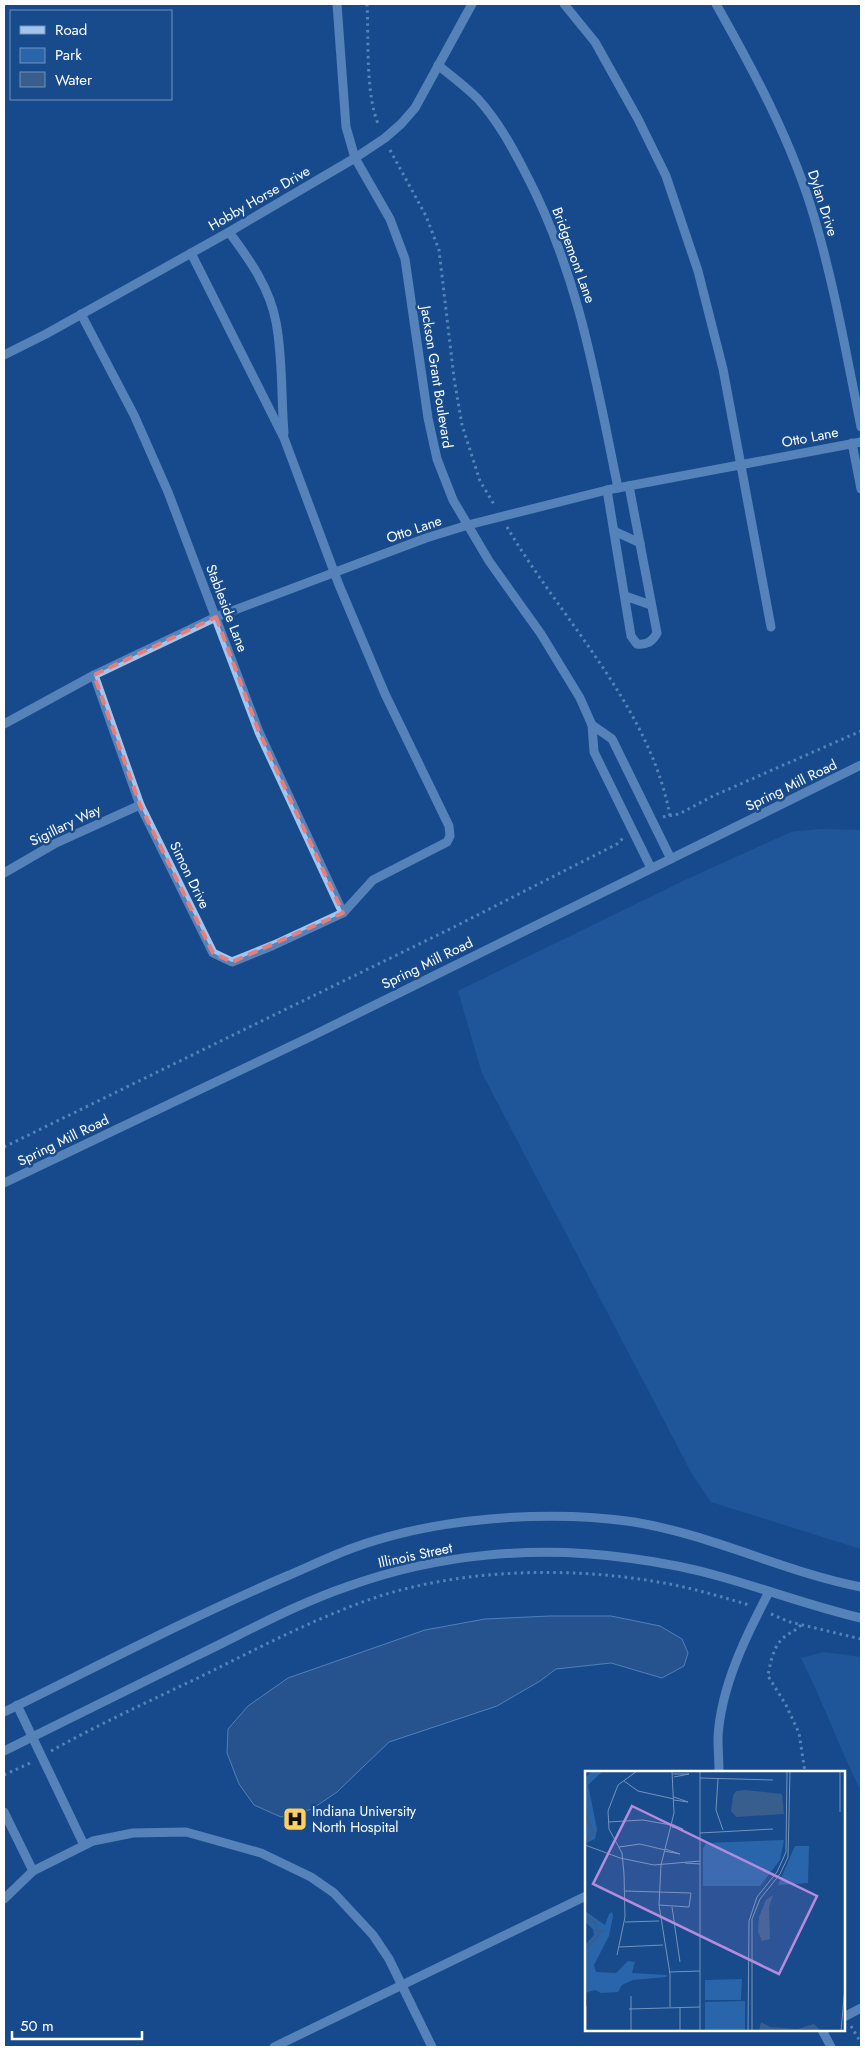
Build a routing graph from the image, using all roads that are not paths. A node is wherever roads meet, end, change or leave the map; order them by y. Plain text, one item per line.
1 (337, 4) edge
2 (472, 4) edge
3 (564, 4) edge
4 (716, 4) edge
5 (438, 64) junction
6 (355, 158) junction
7 (229, 232) junction
8 (191, 253) junction
9 (81, 314) junction
10 (4, 355) edge
11 (861, 427) edge
12 (284, 438) junction
13 (857, 442) edge
14 (740, 464) junction
15 (629, 486) junction
16 (618, 488) junction
17 (861, 488) edge
18 (607, 490) junction
19 (468, 525) junction
20 (614, 532) junction
21 (640, 543) junction
22 (334, 573) junction
23 (625, 596) junction
24 (651, 605) junction
25 (216, 617) junction
26 (771, 627) dead end
27 (94, 675) junction
28 (4, 724) edge
29 (592, 726) junction
30 (861, 765) edge
31 (140, 805) junction
32 (671, 859) junction
33 (650, 868) junction
34 (4, 873) edge
35 (343, 913) junction
36 (4, 1183) edge
37 (861, 1587) edge
38 (769, 1592) junction
39 (861, 1618) edge
40 (17, 1705) junction
41 (4, 1712) edge
42 (32, 1736) junction
43 (4, 1750) edge
44 (719, 1771) edge
45 (4, 1812) edge
46 (84, 1845) junction
47 (33, 1871) junction
48 (585, 1896) edge
49 (4, 1899) edge
50 (402, 1985) junction
51 (861, 2008) edge
52 (845, 2016) edge
53 (824, 2031) edge
54 (274, 2047) edge
55 (432, 2047) edge
56 (831, 2047) edge

1 - 6 street, Jackson Grant Boulevard
2 - 5 street, Hobby Horse Drive
3 - 14 street
4 - 11 street, Dylan Drive
5 - 6 street, Hobby Horse Drive
5 - 16 street, Bridgemont Lane
6 - 7 street, Hobby Horse Drive
6 - 19 street, Jackson Grant Boulevard
7 - 8 street, Hobby Horse Drive
7 - 12 street
8 - 9 street, Hobby Horse Drive
8 - 12 street
9 - 10 street, Hobby Horse Drive
9 - 25 street, Stableside Lane
12 - 22 street
13 - 14 street, Otto Lane
13 - 17 street
14 - 15 street, Otto Lane
14 - 26 street
15 - 16 street, Otto Lane
15 - 21 street
16 - 18 street, Otto Lane
18 - 19 street, Otto Lane
18 - 20 street
19 - 22 street, Otto Lane
19 - 29 street, Jackson Grant Boulevard
20 - 21 street
20 - 23 street
21 - 24 street
22 - 25 street, Otto Lane
22 - 35 street
23 - 24 street
23 - 24 street
25 - 27 street, Otto Lane
25 - 35 street, Stableside Lane
27 - 28 street, Otto Lane
27 - 31 street, Simon Drive
29 - 32 street
29 - 33 street, Jackson Grant Boulevard
30 - 32 street, Spring Mill Road
31 - 34 street, Sigillary Way
31 - 35 street, Simon Drive
32 - 33 street, Spring Mill Road
33 - 36 street, Spring Mill Road
37 - 40 street, Illinois Street
38 - 39 street, Illinois Street
38 - 42 street, Illinois Street
38 - 44 street
40 - 41 street, Illinois Street
40 - 42 street
42 - 43 street, Illinois Street
42 - 46 street
45 - 47 street
46 - 47 street
46 - 50 street
47 - 49 street
48 - 50 street
50 - 54 street
50 - 55 street
51 - 52 street
53 - 56 street

